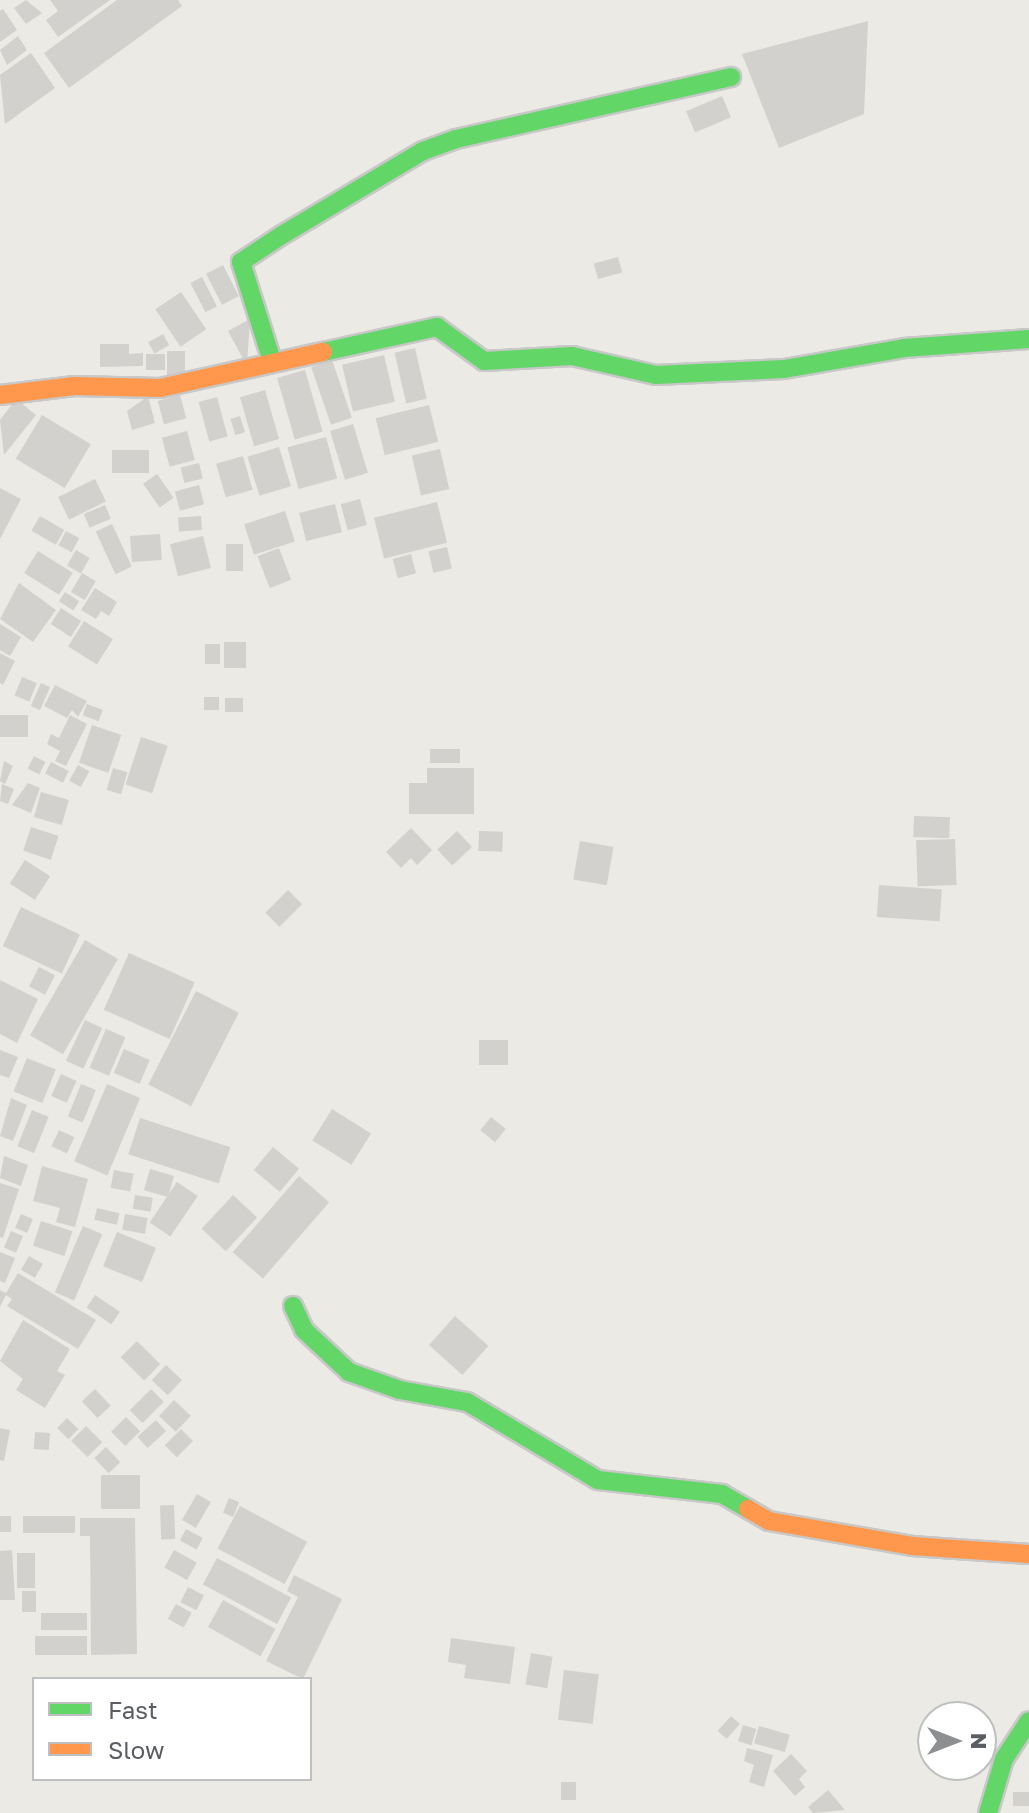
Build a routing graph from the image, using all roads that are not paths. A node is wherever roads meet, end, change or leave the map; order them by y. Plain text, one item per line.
1 (731, 77) dead end
2 (1029, 339) edge
3 (272, 361) junction
4 (0, 395) edge
5 (293, 1306) dead end
6 (1029, 1554) edge
7 (1029, 1721) edge
8 (988, 1813) edge

1 - 3 street
2 - 3 street
3 - 4 street
5 - 6 street
7 - 8 street

